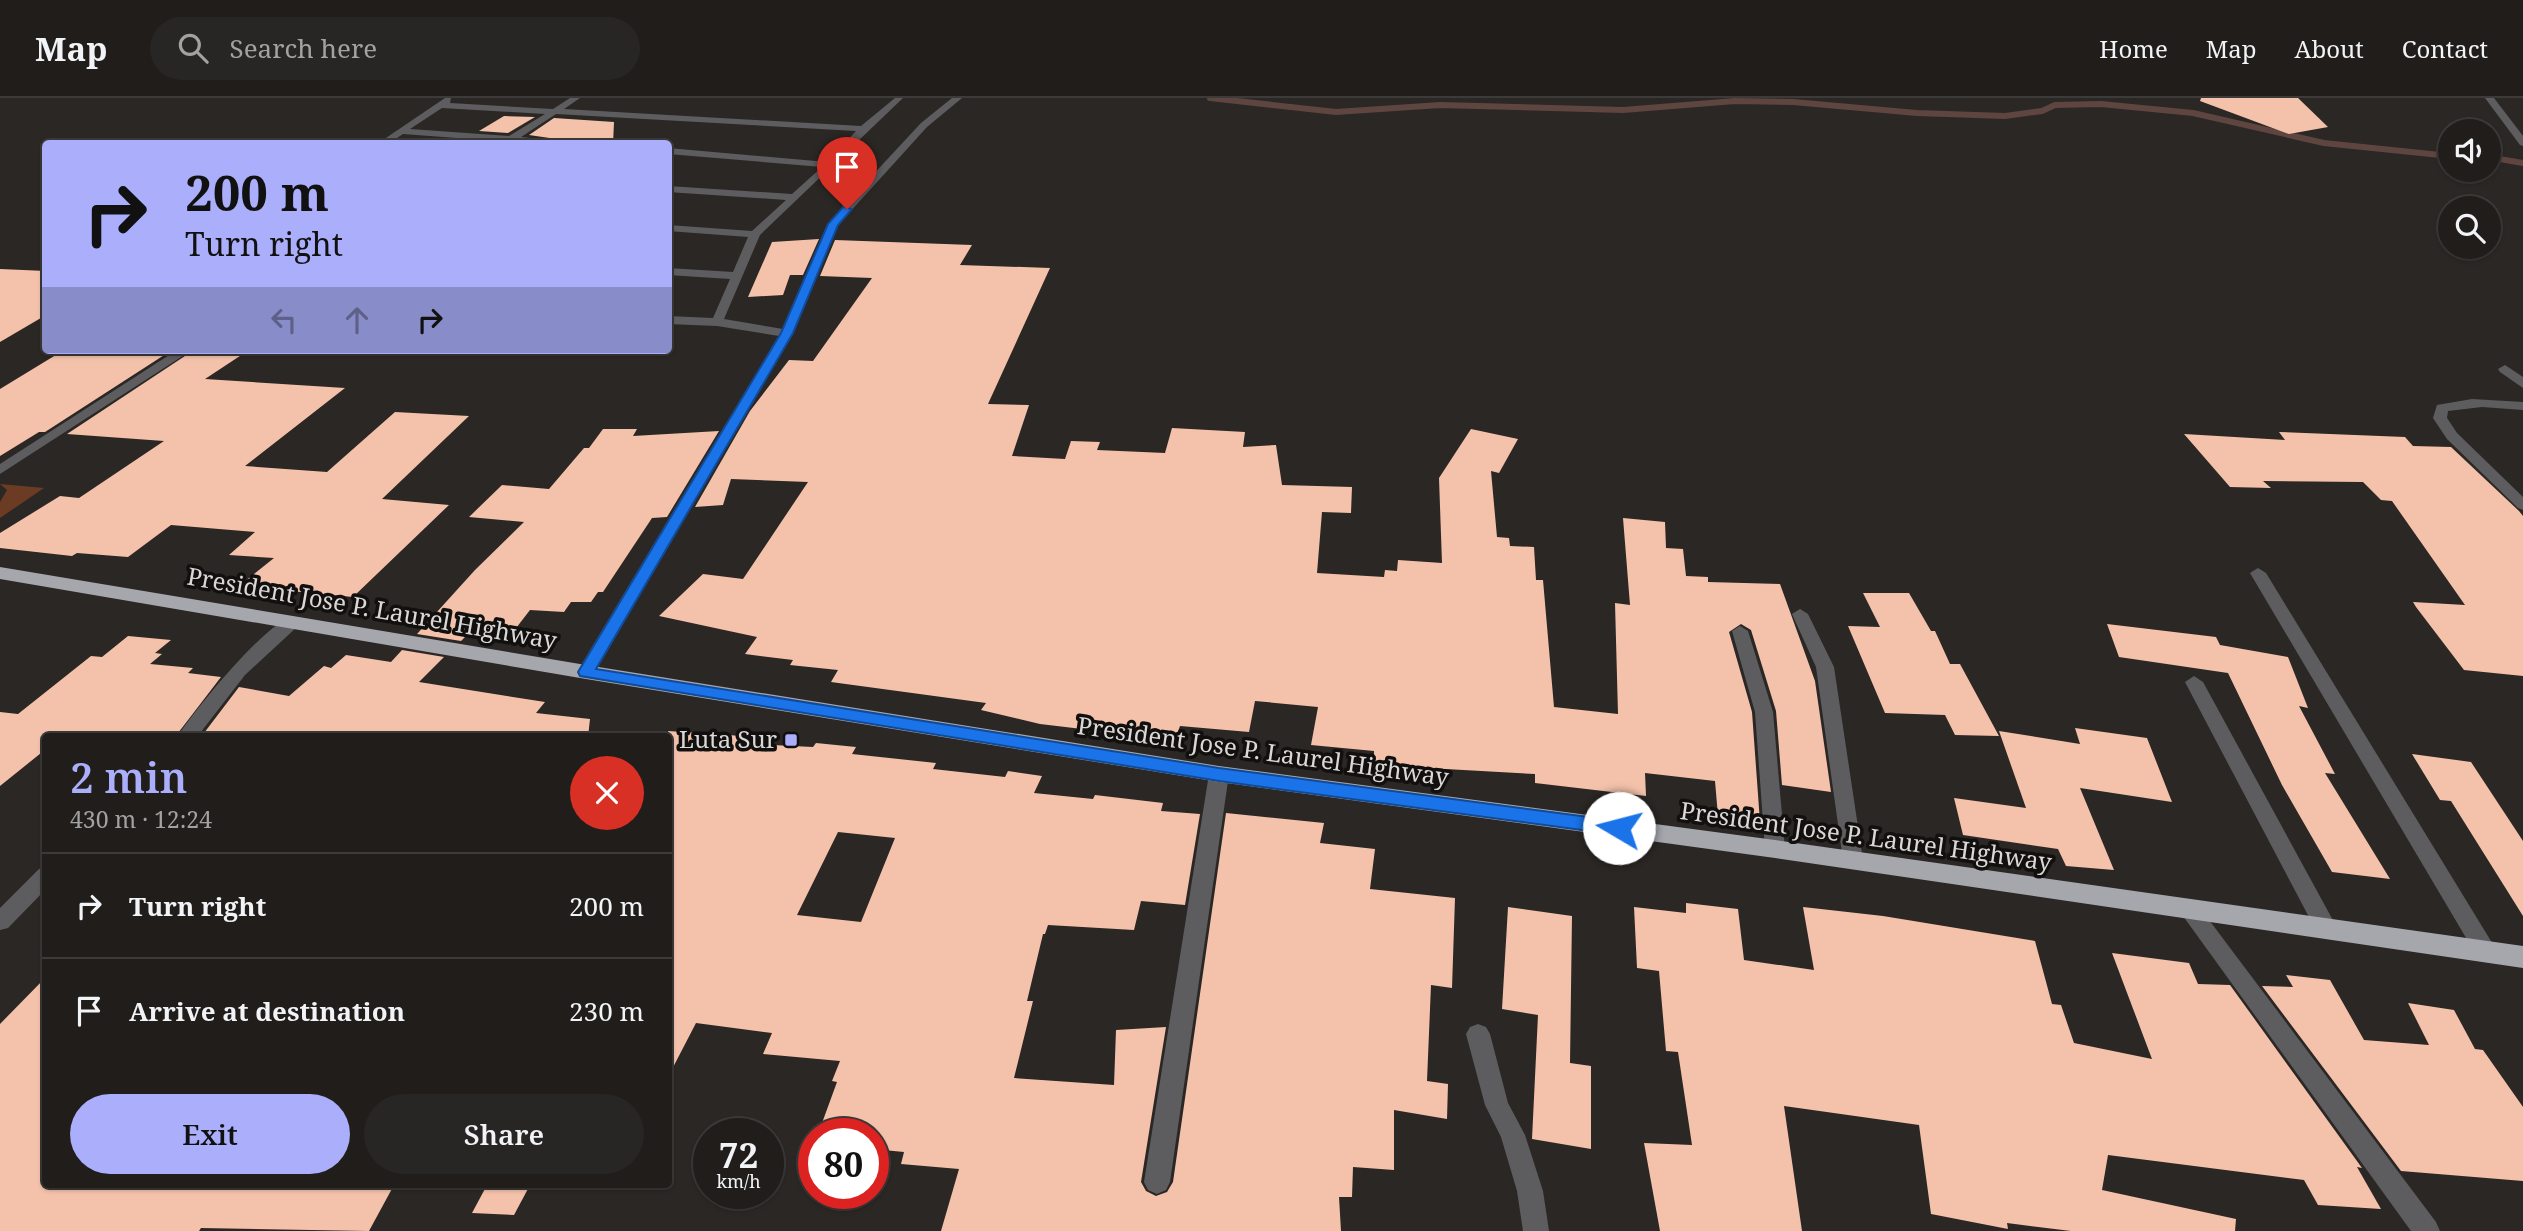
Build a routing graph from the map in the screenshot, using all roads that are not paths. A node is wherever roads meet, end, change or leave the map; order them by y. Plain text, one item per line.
1 (451, 98) edge
2 (576, 98) edge
3 (894, 98) edge
4 (958, 98) edge
5 (2489, 98) edge
6 (439, 106) junction
7 (558, 110) junction
8 (863, 129) junction
9 (399, 131) junction
10 (387, 140) edge
11 (510, 140) edge
12 (2523, 143) edge
13 (672, 151) edge
14 (830, 165) junction
15 (672, 189) edge
16 (792, 198) junction
17 (672, 228) edge
18 (755, 234) junction
19 (672, 271) edge
20 (738, 276) junction
21 (672, 320) edge
22 (717, 322) junction
23 (787, 333) junction
24 (180, 354) edge
25 (2505, 369) dead end
26 (2523, 384) edge
27 (2523, 406) edge
28 (0, 470) edge
29 (2523, 505) edge
30 (0, 573) edge
31 (2258, 573) dead end
32 (1800, 614) dead end
33 (292, 622) junction
34 (1740, 631) dead end
35 (586, 672) junction
36 (2194, 682) dead end
37 (190, 733) edge
38 (1219, 774) junction
39 (1774, 849) junction
40 (1853, 860) junction
41 (42, 880) edge
42 (2190, 910) junction
43 (0, 922) edge
44 (2327, 930) junction
45 (2486, 952) junction
46 (2523, 957) edge
47 (1478, 1034) dead end
48 (1157, 1182) dead end
49 (1536, 1231) edge
50 (2427, 1231) edge

1 - 6 street
2 - 7 street
3 - 8 street
4 - 23 street
5 - 12 street
6 - 7 street
6 - 9 street
7 - 8 street
7 - 11 street
8 - 14 street
9 - 10 street
9 - 11 street
13 - 14 street
14 - 16 street
15 - 16 street
16 - 18 street
17 - 18 street
18 - 20 street
19 - 20 street
20 - 22 street
21 - 22 street
22 - 23 street
23 - 35 street
24 - 28 street
25 - 26 street
27 - 29 street
30 - 33 highway, President Jose P. Laurel Highway
31 - 45 street
32 - 40 street
33 - 35 highway, President Jose P. Laurel Highway
33 - 37 street
34 - 39 street
35 - 38 highway, President Jose P. Laurel Highway
36 - 44 street
38 - 39 highway, President Jose P. Laurel Highway
38 - 48 street
39 - 40 highway, President Jose P. Laurel Highway
40 - 42 highway, President Jose P. Laurel Highway
41 - 43 street
42 - 44 highway, President Jose P. Laurel Highway
42 - 50 street
44 - 45 highway, President Jose P. Laurel Highway
45 - 46 highway, President Jose P. Laurel Highway
47 - 49 street

